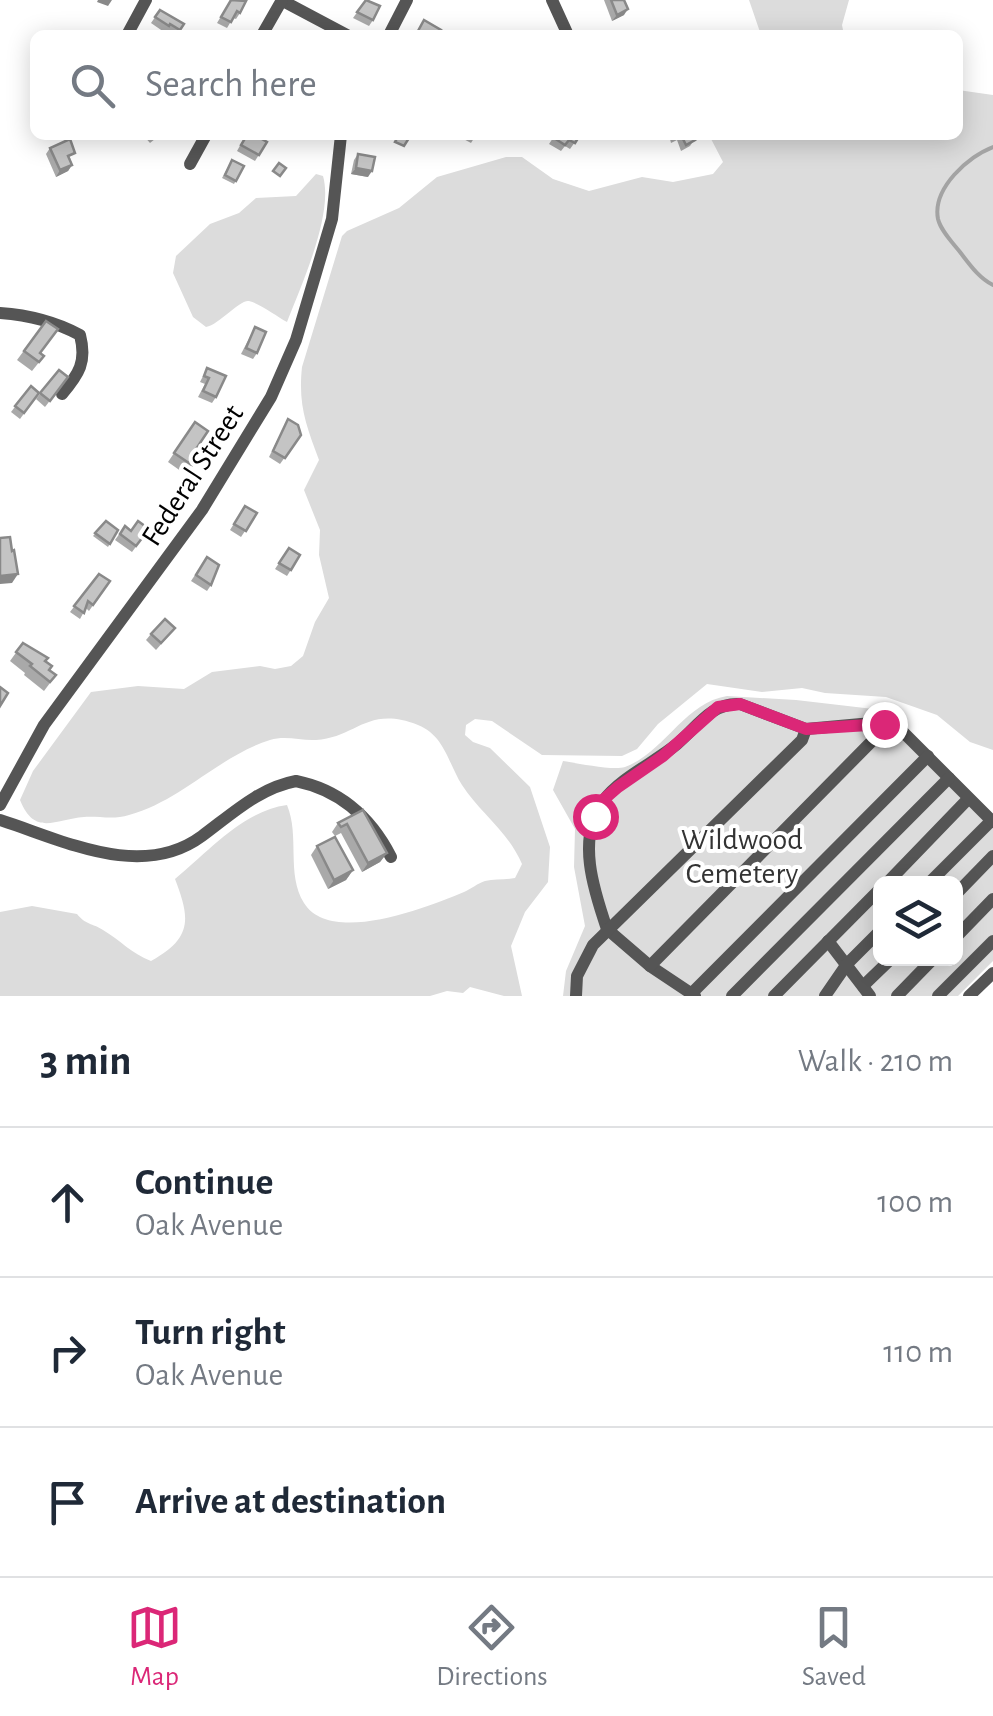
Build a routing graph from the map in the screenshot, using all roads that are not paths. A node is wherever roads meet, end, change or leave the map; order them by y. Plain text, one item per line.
1 (146, 0) edge
2 (282, 0) edge
3 (407, 0) edge
4 (552, 0) edge
5 (130, 30) edge
6 (265, 30) edge
7 (338, 30) edge
8 (392, 30) edge
9 (566, 30) edge
10 (203, 140) edge
11 (340, 140) edge
12 (190, 164) dead end
13 (0, 313) edge
14 (62, 394) edge
15 (884, 724) junction
16 (806, 729) junction
17 (928, 756) junction
18 (948, 778) junction
19 (968, 799) junction
20 (0, 805) edge
21 (0, 820) edge
22 (992, 821) edge
23 (391, 856) edge
24 (993, 856) edge
25 (894, 876) edge
26 (936, 876) edge
27 (963, 887) edge
28 (873, 896) edge
29 (993, 899) edge
30 (607, 929) junction
31 (963, 930) edge
32 (873, 938) edge
33 (828, 941) junction
34 (993, 941) edge
35 (848, 964) junction
36 (650, 966) junction
37 (886, 966) edge
38 (926, 966) edge
39 (993, 972) edge
40 (867, 991) edge
41 (693, 995) edge
42 (576, 996) edge
43 (732, 996) edge
44 (774, 996) edge
45 (826, 996) edge
46 (897, 996) edge
47 (938, 996) edge
48 (969, 996) edge

1 - 5 street
2 - 6 street
2 - 7 street
3 - 8 street
4 - 9 street
10 - 12 street
11 - 20 street, Federal Street
13 - 14 street
15 - 16 street
15 - 17 street
15 - 36 street
16 - 30 street
16 - 30 street
17 - 18 street
17 - 41 street
18 - 19 street
18 - 43 street
19 - 22 street
19 - 25 street
21 - 23 street
22 - 26 street
24 - 27 street
28 - 33 street
29 - 31 street
30 - 36 street
30 - 42 street
32 - 35 street
33 - 35 street
33 - 44 street
34 - 47 street
35 - 40 street
35 - 45 street
36 - 41 street
37 - 40 street
38 - 46 street
39 - 48 street

